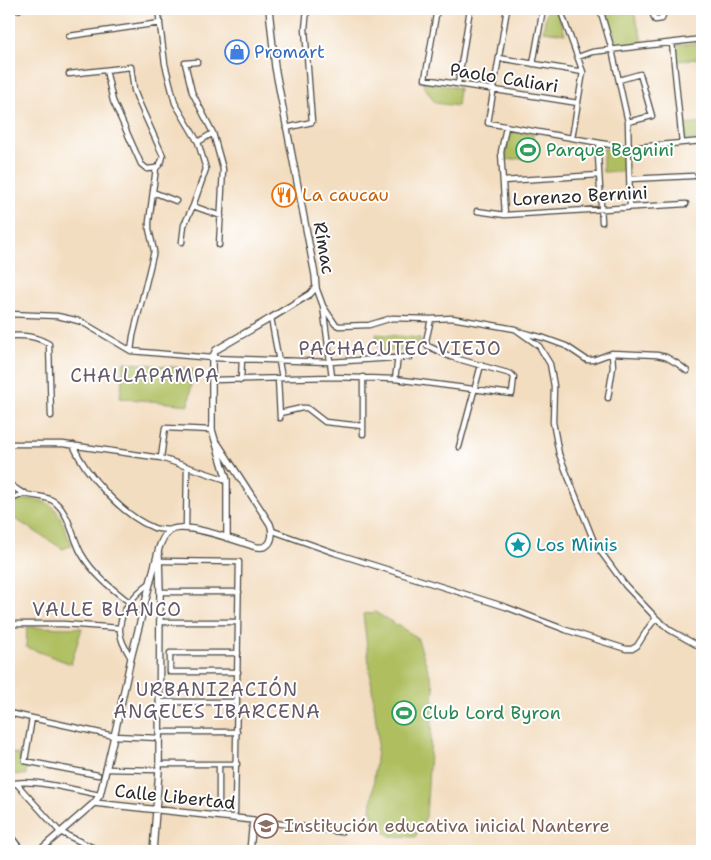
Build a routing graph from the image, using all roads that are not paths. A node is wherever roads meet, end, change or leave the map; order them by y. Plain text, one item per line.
1 (18, 9) edge
2 (158, 9) edge
3 (269, 9) edge
4 (307, 9) edge
5 (437, 9) edge
6 (470, 9) edge
7 (506, 9) edge
8 (543, 9) edge
9 (560, 9) edge
10 (600, 9) edge
11 (651, 9) edge
12 (661, 9) edge
13 (700, 9) edge
14 (9, 10) edge
15 (160, 23) junction
16 (702, 34) edge
17 (69, 36) dead end
18 (702, 40) edge
19 (672, 43) junction
20 (612, 50) junction
21 (498, 58) junction
22 (578, 58) junction
23 (197, 62) dead end
24 (533, 64) junction
25 (106, 70) junction
26 (583, 72) junction
27 (69, 74) dead end
28 (619, 80) junction
29 (458, 84) junction
30 (493, 90) junction
31 (578, 103) junction
32 (628, 122) junction
33 (506, 126) junction
34 (286, 128) junction
35 (213, 133) junction
36 (572, 138) junction
37 (702, 141) edge
38 (198, 142) junction
39 (600, 143) junction
40 (682, 143) junction
41 (629, 148) junction
42 (156, 168) junction
43 (599, 175) junction
44 (693, 176) dead end
45 (630, 178) junction
46 (503, 181) junction
47 (153, 192) junction
48 (176, 201) dead end
49 (686, 204) dead end
50 (193, 206) junction
51 (630, 207) junction
52 (601, 209) junction
53 (477, 211) dead end
54 (505, 215) junction
55 (221, 216) junction
56 (602, 222) dead end
57 (182, 242) dead end
58 (219, 245) dead end
59 (316, 287) junction
60 (323, 306) junction
61 (9, 314) edge
62 (271, 318) junction
63 (432, 319) junction
64 (517, 331) junction
65 (9, 336) edge
66 (131, 351) junction
67 (612, 353) junction
68 (410, 357) dead end
69 (212, 358) junction
70 (398, 358) junction
71 (242, 359) junction
72 (280, 360) junction
73 (330, 362) junction
74 (9, 364) edge
75 (480, 365) junction
76 (687, 371) dead end
77 (363, 377) junction
78 (280, 378) junction
79 (332, 378) junction
80 (395, 379) junction
81 (212, 380) junction
82 (241, 380) junction
83 (474, 390) junction
84 (9, 395) edge
85 (608, 398) dead end
86 (51, 416) dead end
87 (363, 426) junction
88 (212, 430) junction
89 (363, 434) dead end
90 (214, 438) junction
91 (9, 444) edge
92 (74, 445) junction
93 (459, 447) dead end
94 (160, 458) junction
95 (187, 467) junction
96 (227, 480) junction
97 (9, 484) edge
98 (9, 492) edge
99 (25, 494) junction
100 (9, 500) edge
101 (186, 528) junction
102 (170, 530) junction
103 (273, 531) junction
104 (227, 538) junction
105 (159, 548) junction
106 (160, 561) junction
107 (151, 582) junction
108 (160, 592) junction
109 (239, 592) junction
110 (129, 602) junction
111 (656, 618) junction
112 (160, 622) junction
113 (238, 622) junction
114 (9, 624) edge
115 (120, 628) junction
116 (702, 648) edge
117 (238, 653) junction
118 (131, 658) junction
119 (238, 672) junction
120 (159, 702) junction
121 (237, 702) junction
122 (9, 712) edge
123 (32, 718) junction
124 (237, 732) junction
125 (159, 735) junction
126 (114, 736) junction
127 (219, 764) junction
128 (237, 764) junction
129 (159, 767) junction
130 (106, 769) junction
131 (98, 775) dead end
132 (16, 783) junction
133 (9, 787) edge
134 (100, 795) junction
135 (94, 803) junction
136 (219, 806) dead end
137 (156, 810) junction
138 (235, 813) dead end
139 (253, 820) junction
140 (60, 832) junction
141 (342, 832) dead end
142 (9, 834) edge
143 (22, 851) edge
144 (39, 851) edge
145 (100, 851) edge
146 (152, 851) edge
147 (250, 851) edge

1 - 14 street
2 - 15 street
3 - 34 street, Rímac
4 - 34 street
5 - 29 street, Paolo Caliari
6 - 29 street
7 - 21 street
8 - 24 street
9 - 22 street
10 - 20 street
11 - 12 street
13 - 16 street
15 - 17 street
15 - 38 street
18 - 19 street
19 - 20 street
19 - 40 street
20 - 22 street
20 - 28 street
21 - 24 street
21 - 30 street
22 - 26 street
23 - 35 street
24 - 26 street
25 - 27 street
25 - 42 street
25 - 42 street
26 - 31 street
28 - 32 street
28 - 32 street
29 - 30 street, Paolo Caliari
30 - 31 street, Paolo Caliari
30 - 33 street
31 - 36 street
32 - 41 street
33 - 36 street
33 - 46 street
34 - 59 street, Rímac
35 - 38 street
35 - 55 street
36 - 39 street
37 - 40 street
38 - 50 street
39 - 41 street
39 - 43 street
40 - 41 street
41 - 45 street
42 - 47 street
43 - 46 street
43 - 52 street
44 - 45 street
45 - 51 street
46 - 54 street
47 - 48 street
47 - 66 street
49 - 51 street, Lorenzo Bernini
50 - 55 street
50 - 57 street
51 - 52 street, Lorenzo Bernini
52 - 54 street, Lorenzo Bernini
52 - 56 street
53 - 54 street, Lorenzo Bernini
55 - 58 street
59 - 60 street
59 - 62 street, Rímac
60 - 63 street
60 - 73 street
61 - 66 street
62 - 69 street, Rímac
62 - 72 street
63 - 64 street
63 - 75 street
64 - 67 street
64 - 111 street
65 - 86 street
66 - 69 street
67 - 76 street
67 - 85 street
68 - 70 street
69 - 71 street
69 - 81 street
70 - 73 street
70 - 80 street
71 - 72 street
71 - 82 street
72 - 73 street
72 - 78 street
73 - 79 street
74 - 84 street
75 - 83 street
75 - 83 street
77 - 79 street
77 - 80 street
77 - 87 street
78 - 79 street
78 - 82 street
78 - 87 street
80 - 83 street
81 - 82 street
81 - 88 street
83 - 93 street
87 - 89 street
88 - 90 street
88 - 94 street
90 - 96 street
90 - 103 street
91 - 92 street
92 - 94 street
92 - 102 street
94 - 95 street
95 - 96 street
95 - 101 street
96 - 104 street
97 - 98 street
97 - 99 street
99 - 100 street
99 - 110 street
101 - 102 street
101 - 104 street
102 - 105 street
103 - 104 street
103 - 111 street
105 - 106 street
105 - 107 street
106 - 108 street
106 - 109 street
107 - 110 street
107 - 118 street
108 - 109 street
108 - 112 street
109 - 113 street
110 - 115 street
111 - 116 street
112 - 113 street
112 - 120 street
113 - 117 street
114 - 115 street
115 - 118 street
117 - 119 street
117 - 119 street
118 - 126 street
119 - 121 street
120 - 121 street
120 - 125 street
121 - 124 street
122 - 123 street
123 - 126 street
123 - 131 street
124 - 125 street
124 - 128 street
125 - 126 street
125 - 129 street
126 - 130 street
127 - 128 street
127 - 129 street
127 - 136 street
128 - 138 street
129 - 130 street
129 - 137 street
130 - 134 street
132 - 133 street
132 - 134 street
132 - 140 street
134 - 135 street
135 - 137 street, Calle Libertad
135 - 140 street
137 - 139 street, Calle Libertad
137 - 146 street
139 - 141 street, Calle Libertad
139 - 147 street
140 - 144 street
140 - 145 street
142 - 143 street

